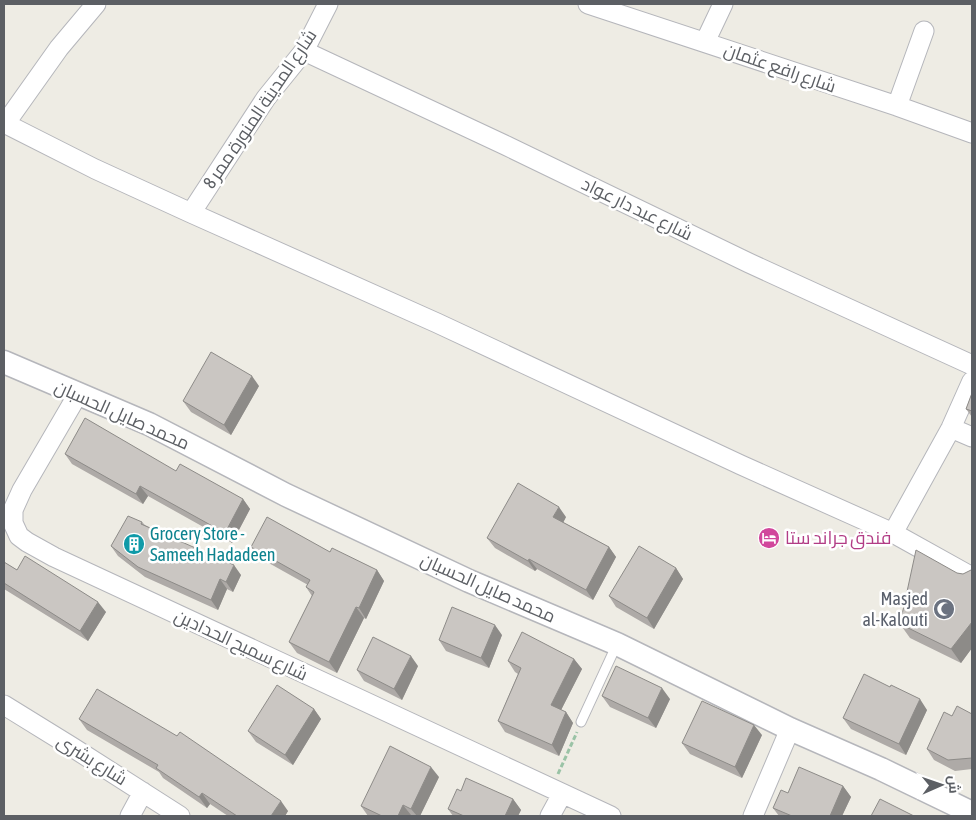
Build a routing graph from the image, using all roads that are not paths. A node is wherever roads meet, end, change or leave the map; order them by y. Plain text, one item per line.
1 (96, 4) edge
2 (328, 4) edge
3 (588, 4) edge
4 (723, 4) edge
5 (924, 30) dead end
6 (705, 42) junction
7 (304, 51) junction
8 (897, 106) junction
9 (5, 123) edge
10 (972, 133) edge
11 (190, 213) junction
12 (4, 362) edge
13 (972, 365) edge
14 (972, 381) edge
15 (78, 394) junction
16 (951, 428) junction
17 (972, 437) edge
18 (893, 532) junction
19 (972, 577) edge
20 (617, 644) junction
21 (4, 706) edge
22 (581, 722) road end
23 (790, 729) junction
24 (557, 791) junction
25 (143, 792) junction
26 (972, 813) edge
27 (130, 816) edge
28 (180, 816) edge
29 (550, 816) edge
30 (611, 816) edge
31 (752, 816) edge

1 - 9 street
2 - 7 street, شارع المدينة المنورة ممر 8
3 - 6 street, شارع رافع عثمان
4 - 6 street
5 - 8 street
6 - 8 street, شارع رافع عثمان
7 - 11 street, شارع المدينة المنورة ممر 8
7 - 13 street, شارع عبد دار عواد
8 - 10 street, شارع رافع عثمان
9 - 11 street
11 - 18 street
12 - 15 street, محمد صايل الحسبان
14 - 16 street
15 - 20 street, محمد صايل الحسبان
15 - 24 street, شارع سميح الحدادين
16 - 17 street
16 - 18 street
18 - 19 street
20 - 22 lane
20 - 23 street, محمد صايل الحسبان
21 - 25 street, شارع بشرى
23 - 26 street, محمد صايل الحسبان
23 - 31 street
24 - 29 street
24 - 30 street, شارع سميح الحدادين
25 - 27 street
25 - 28 street, شارع بشرى

